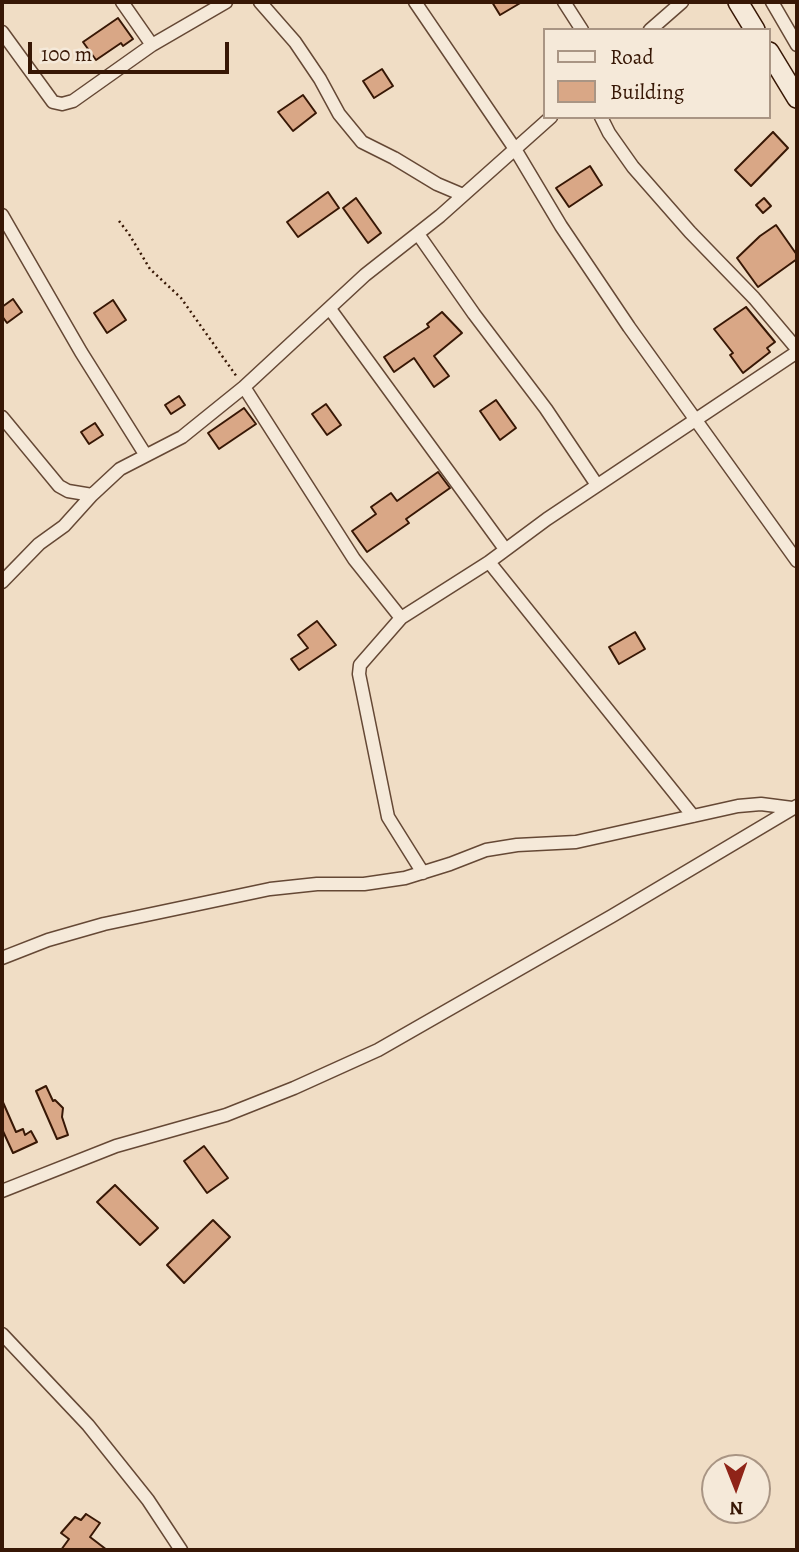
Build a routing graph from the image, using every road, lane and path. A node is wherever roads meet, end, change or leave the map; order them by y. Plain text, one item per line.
1 (122, 2) edge
2 (226, 2) edge
3 (260, 2) edge
4 (415, 2) edge
5 (564, 2) edge
6 (682, 2) edge
7 (738, 2) edge
8 (772, 2) edge
9 (581, 28) edge
10 (652, 28) edge
11 (754, 28) edge
12 (2, 32) edge
13 (152, 45) junction
14 (797, 45) edge
15 (771, 55) edge
16 (797, 98) edge
17 (549, 119) edge
18 (602, 119) edge
19 (515, 149) junction
20 (463, 195) junction
21 (2, 215) edge
22 (119, 221) dead end
23 (418, 234) junction
24 (330, 309) junction
25 (796, 355) edge
26 (244, 387) junction
27 (2, 417) edge
28 (697, 420) junction
29 (145, 454) junction
30 (597, 485) junction
31 (92, 495) junction
32 (505, 549) junction
33 (797, 561) edge
34 (489, 562) junction
35 (2, 582) edge
36 (401, 618) junction
37 (795, 807) edge
38 (693, 816) junction
39 (422, 873) junction
40 (2, 958) edge
41 (2, 1191) edge
42 (2, 1334) edge
43 (181, 1550) edge

1 - 13 street
2 - 13 street
3 - 20 street
4 - 19 street
5 - 9 street
6 - 10 street
7 - 11 main road
8 - 14 street
12 - 13 street
15 - 16 main road
17 - 19 street
18 - 25 street
19 - 20 street
19 - 28 street
20 - 23 street
21 - 29 street
22 - 26 path
23 - 24 street
23 - 30 street
24 - 26 street
24 - 32 street
25 - 28 street
26 - 29 street
26 - 36 street
27 - 31 street
28 - 30 street
28 - 33 street
29 - 31 street
30 - 32 street
31 - 35 street
32 - 34 street
34 - 36 street
34 - 38 street
36 - 39 street
37 - 38 street
37 - 41 street
38 - 39 street
39 - 40 street
42 - 43 street

